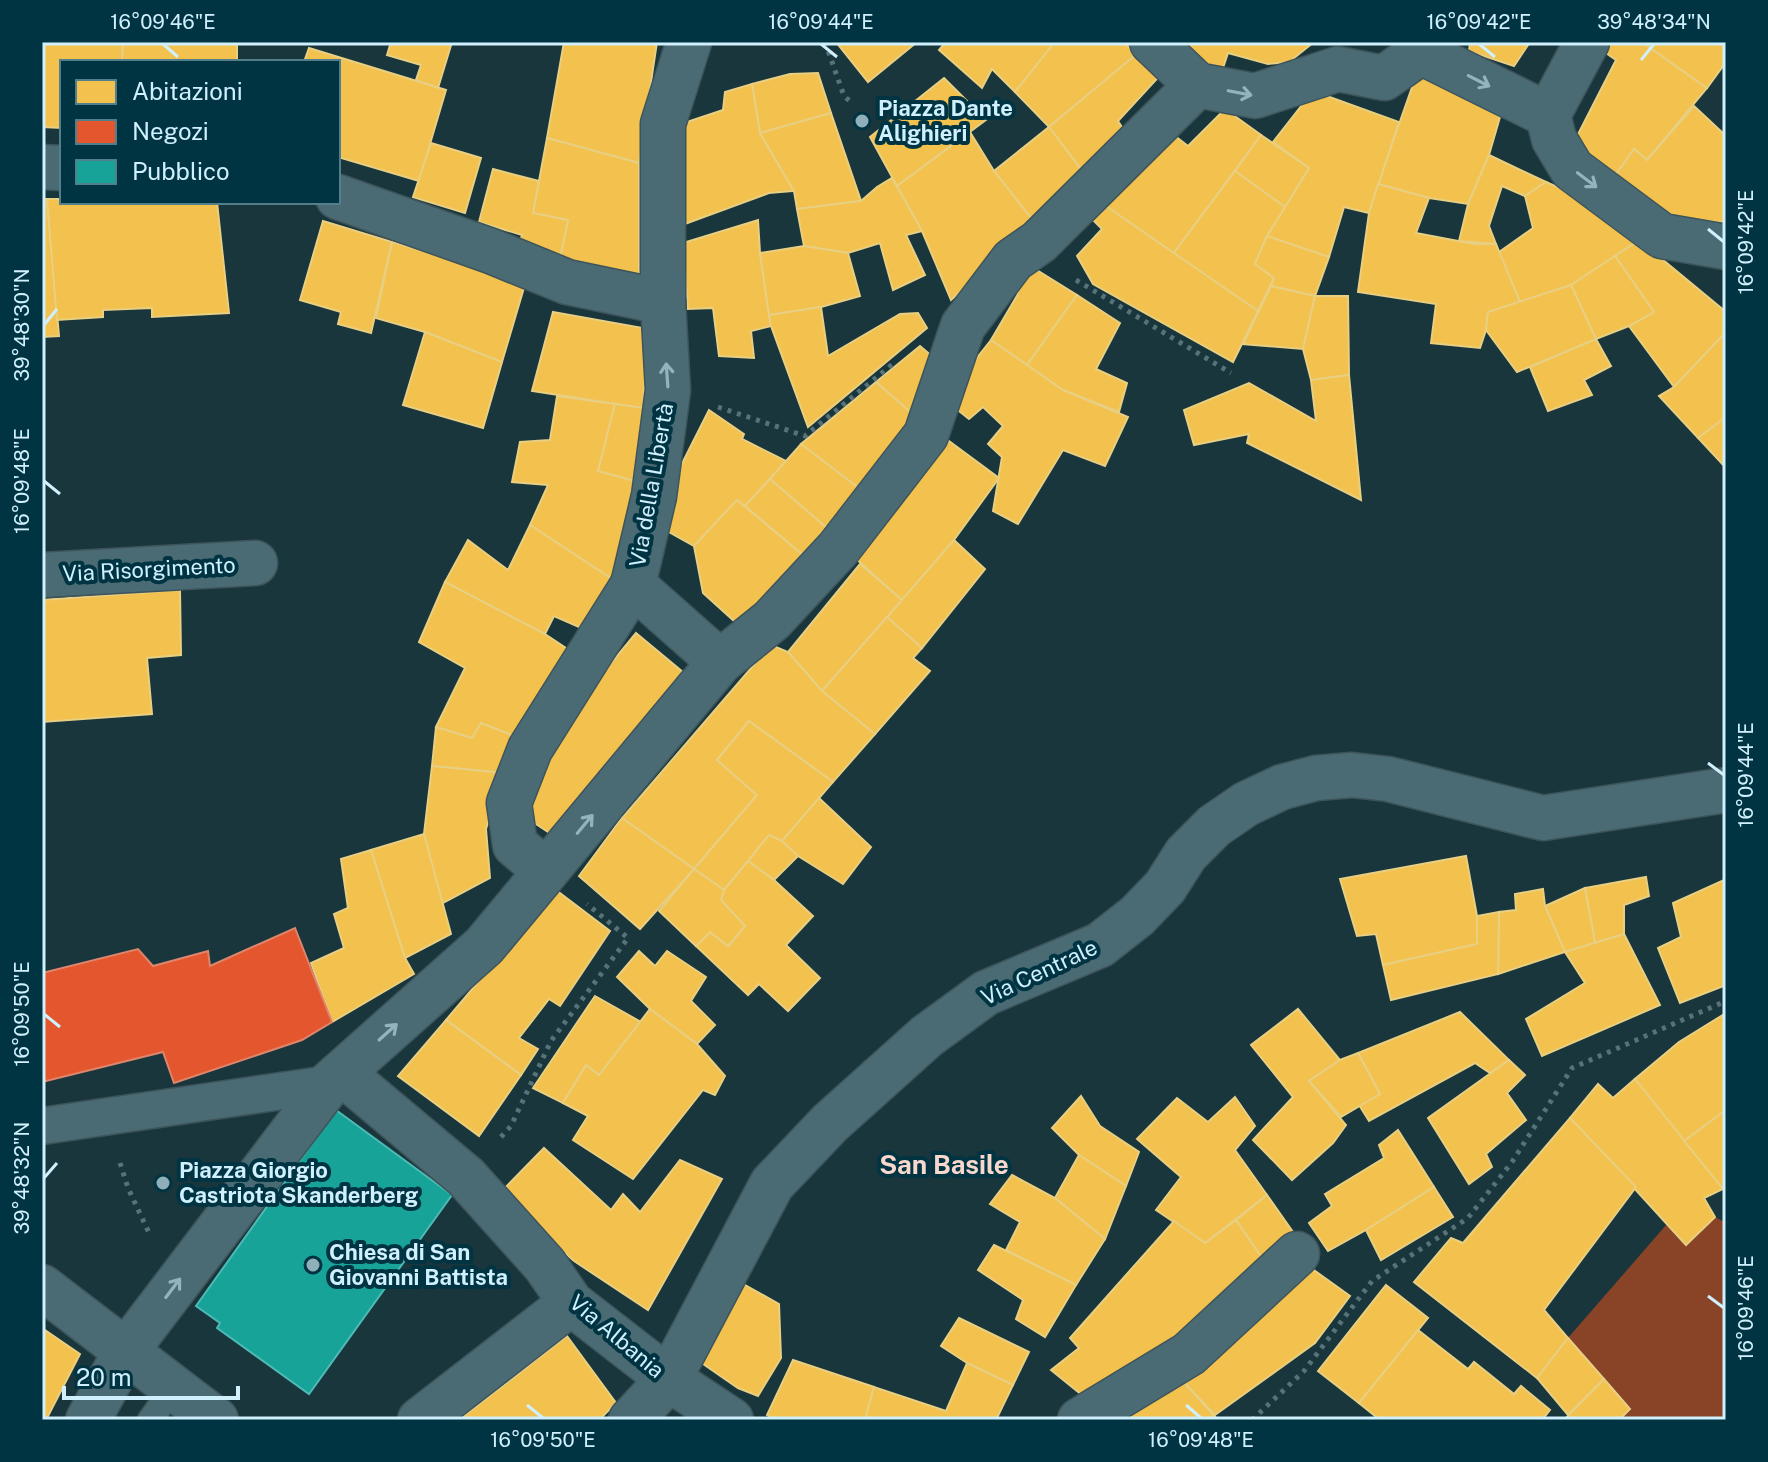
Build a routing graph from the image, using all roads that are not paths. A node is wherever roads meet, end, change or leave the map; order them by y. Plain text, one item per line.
1 (689, 42) edge
2 (1152, 42) edge
3 (1587, 42) edge
4 (1197, 85) junction
5 (1548, 115) junction
6 (340, 198) edge
7 (1726, 247) edge
8 (663, 302) junction
9 (255, 563) dead end
10 (42, 575) edge
11 (633, 585) junction
12 (720, 662) junction
13 (1726, 790) edge
14 (546, 871) junction
15 (336, 1078) junction
16 (42, 1126) edge
17 (1297, 1254) dead end
18 (42, 1287) edge
19 (571, 1303) junction
20 (126, 1351) junction
21 (669, 1379) junction
22 (162, 1404) edge
23 (88, 1420) edge
24 (216, 1420) edge
25 (420, 1420) edge
26 (631, 1420) edge
27 (731, 1420) edge
28 (1080, 1420) edge

1 - 8 street, Via della Libertà
2 - 4 street
3 - 5 street
4 -> 5 street
4 - 12 street
5 -> 7 street
6 - 8 street
11 -> 8 street, Via della Libertà
9 - 10 street, Via Risorgimento
11 - 12 street, Via della Libertà
11 - 14 street
14 -> 12 street
13 - 21 street, Via Centrale
15 -> 14 street
15 - 16 street
15 - 19 street, Via Albania
20 -> 15 street
17 - 28 street
18 - 20 street
19 - 21 street, Via Albania
19 - 25 street
20 - 22 street
20 - 23 street
21 - 26 street, Via Centrale
21 - 27 street, Via Albania
22 - 24 street

